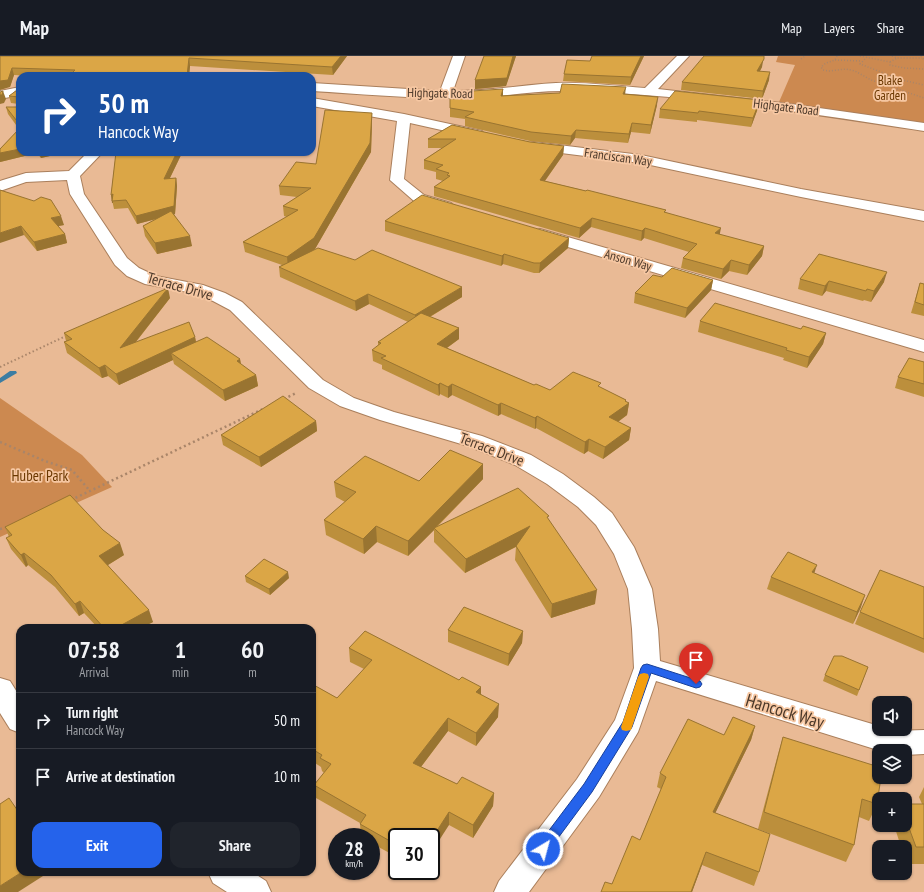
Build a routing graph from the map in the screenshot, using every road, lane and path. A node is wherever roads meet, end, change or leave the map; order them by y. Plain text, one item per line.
1 (459, 56) edge
2 (683, 56) edge
3 (804, 56) edge
4 (837, 56) edge
5 (860, 56) edge
6 (892, 56) edge
7 (867, 57) edge
8 (897, 58) junction
9 (922, 58) edge
10 (801, 59) dead end
11 (835, 60) junction
12 (862, 61) junction
13 (890, 62) junction
14 (924, 69) edge
15 (924, 84) edge
16 (316, 87) edge
17 (650, 91) junction
18 (16, 92) edge
19 (0, 95) edge
20 (446, 95) junction
21 (16, 97) edge
22 (924, 98) edge
23 (316, 103) edge
24 (7, 108) edge
25 (404, 118) junction
26 (924, 127) edge
27 (493, 138) edge
28 (522, 144) edge
29 (92, 156) edge
30 (73, 175) junction
31 (0, 187) edge
32 (464, 212) edge
33 (924, 216) edge
34 (524, 230) edge
35 (72, 333) edge
36 (924, 346) edge
37 (0, 367) edge
38 (316, 384) junction
39 (280, 401) edge
40 (266, 407) edge
41 (0, 442) edge
42 (90, 492) junction
43 (70, 501) edge
44 (12, 525) edge
45 (0, 529) edge
46 (647, 668) junction
47 (0, 689) edge
48 (16, 715) edge
49 (924, 742) edge
50 (230, 876) edge
51 (255, 892) edge
52 (510, 892) edge

1 - 20 street
2 - 17 street
3 - 10 path
4 - 11 path
5 - 7 path
6 - 8 path
7 - 12 path
7 - 13 path
8 - 9 path
8 - 13 path
11 - 12 path
11 - 22 path
12 - 15 path
13 - 14 path
16 - 20 street, Highgate Road
17 - 20 street, Highgate Road
17 - 26 street, Highgate Road
18 - 19 street
21 - 24 street
23 - 25 street
25 - 27 street
25 - 32 street
28 - 33 street, Franciscan Way
29 - 30 street
30 - 31 street
30 - 38 street, Terrace Drive
34 - 36 street, Anson Way
35 - 37 path
38 - 39 path
38 - 46 street, Terrace Drive
40 - 42 path
41 - 42 path
42 - 43 path
44 - 45 path
46 - 49 street, Hancock Way
46 - 52 street, Terrace Drive
47 - 48 street
50 - 51 street

